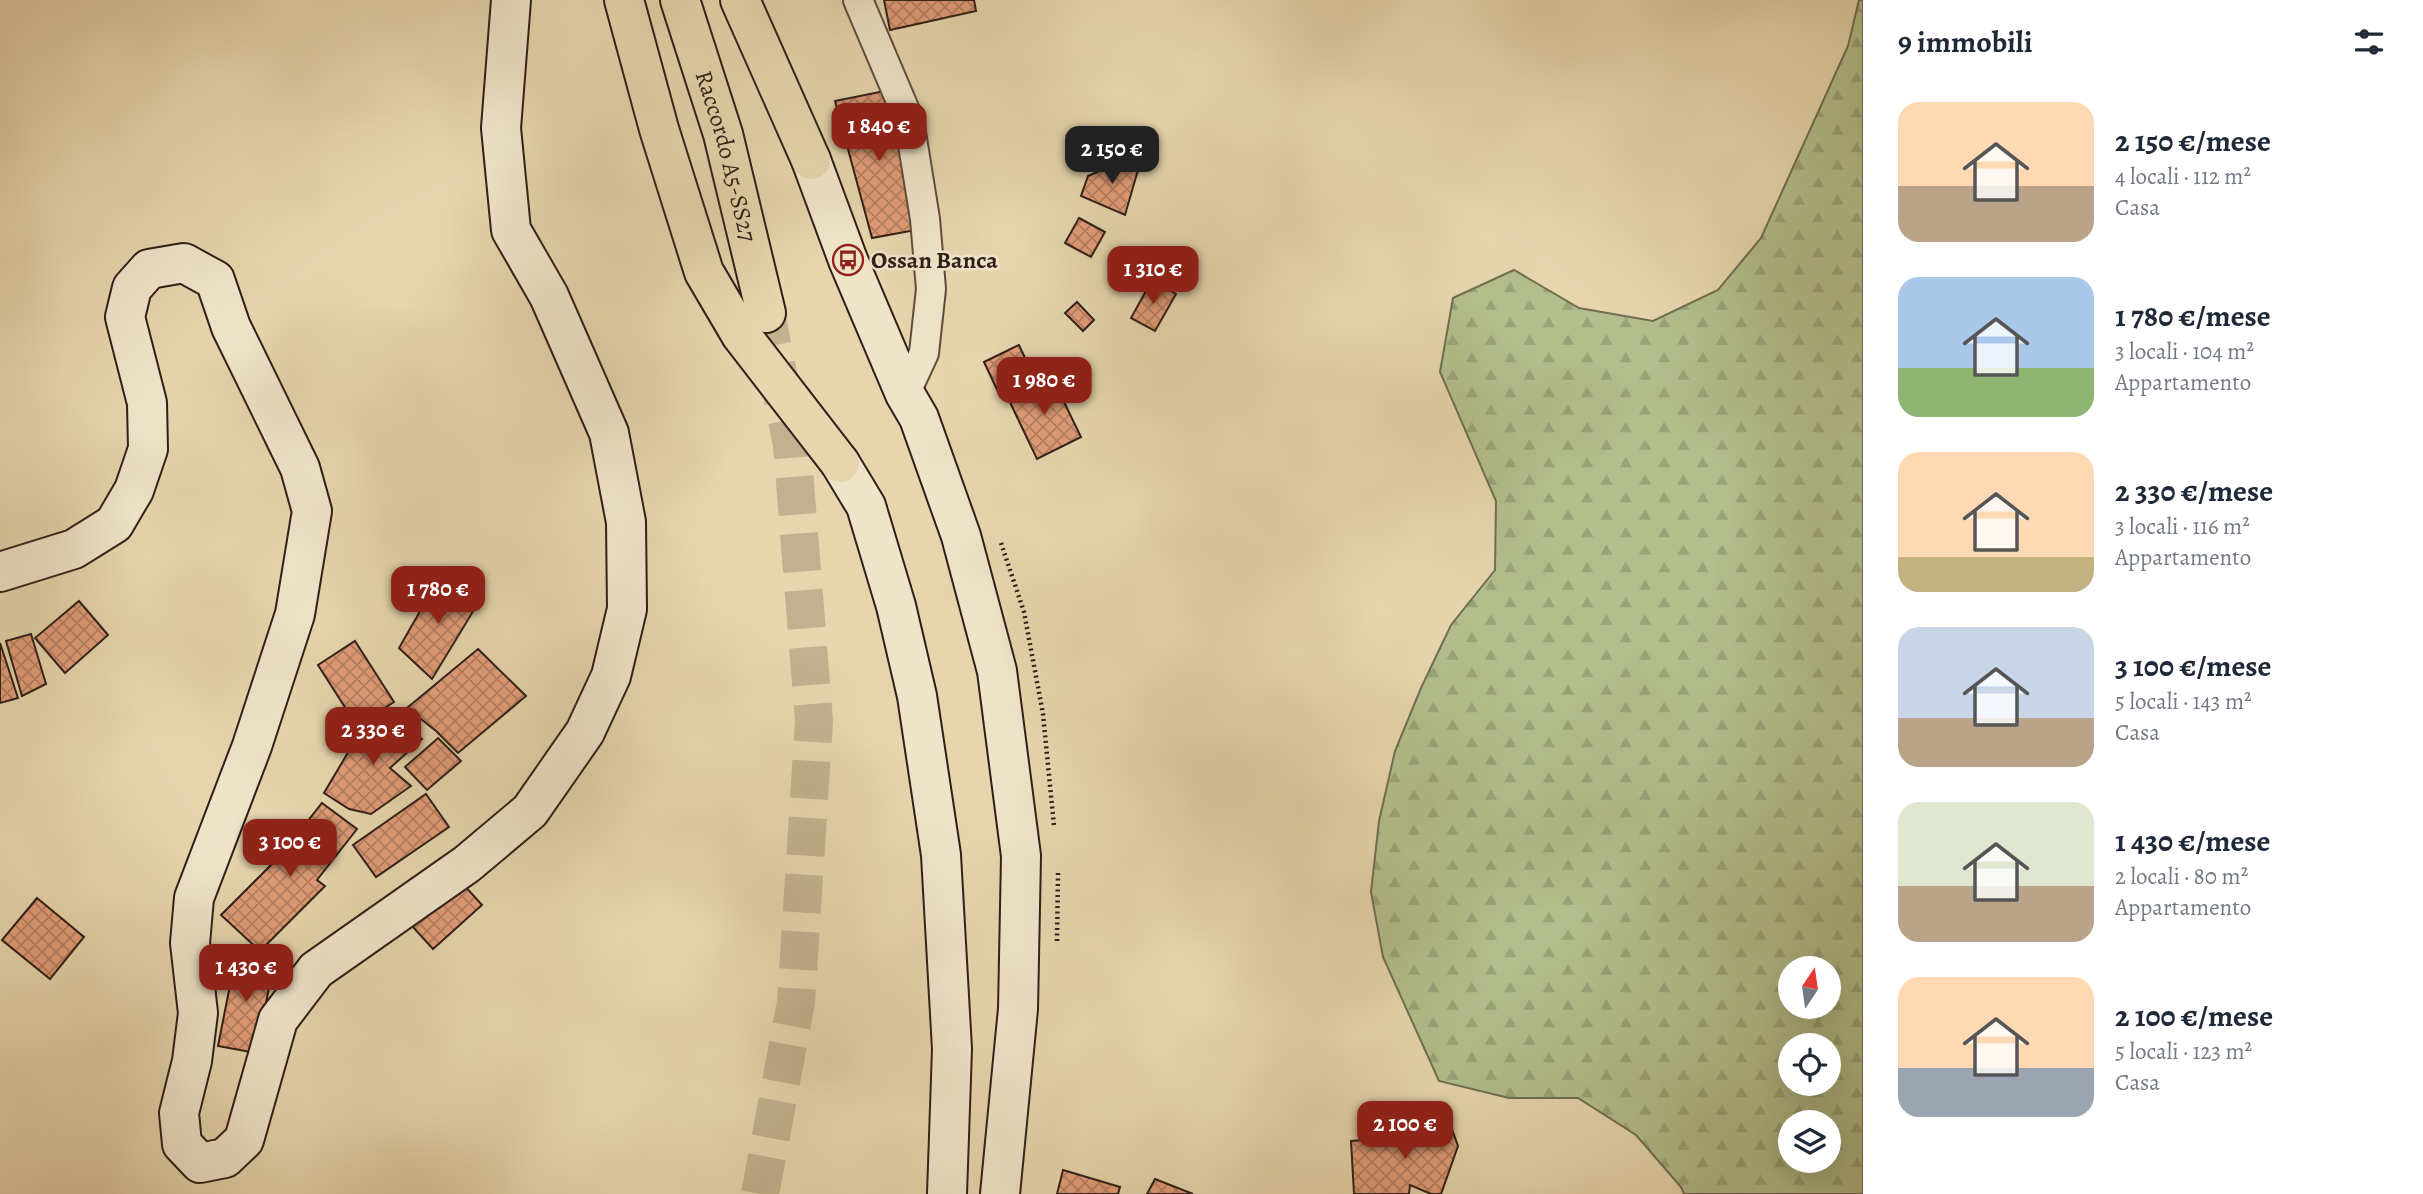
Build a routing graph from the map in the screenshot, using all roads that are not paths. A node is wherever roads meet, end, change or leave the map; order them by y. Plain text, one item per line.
1 (511, 0) edge
2 (624, 0) edge
3 (680, 0) edge
4 (740, 0) edge
5 (858, 0) edge
6 (811, 160) joint
7 (766, 313) tunnel mouth
8 (905, 394) junction
9 (840, 463) joint
10 (0, 572) edge
11 (947, 1194) edge
12 (1000, 1194) edge

1 - 10 street
2 - 9 main road
3 - 7 main road, Raccordo A5-SS27
4 - 6 main road
5 - 8 street
6 - 8 street
8 - 12 street
9 - 11 street

